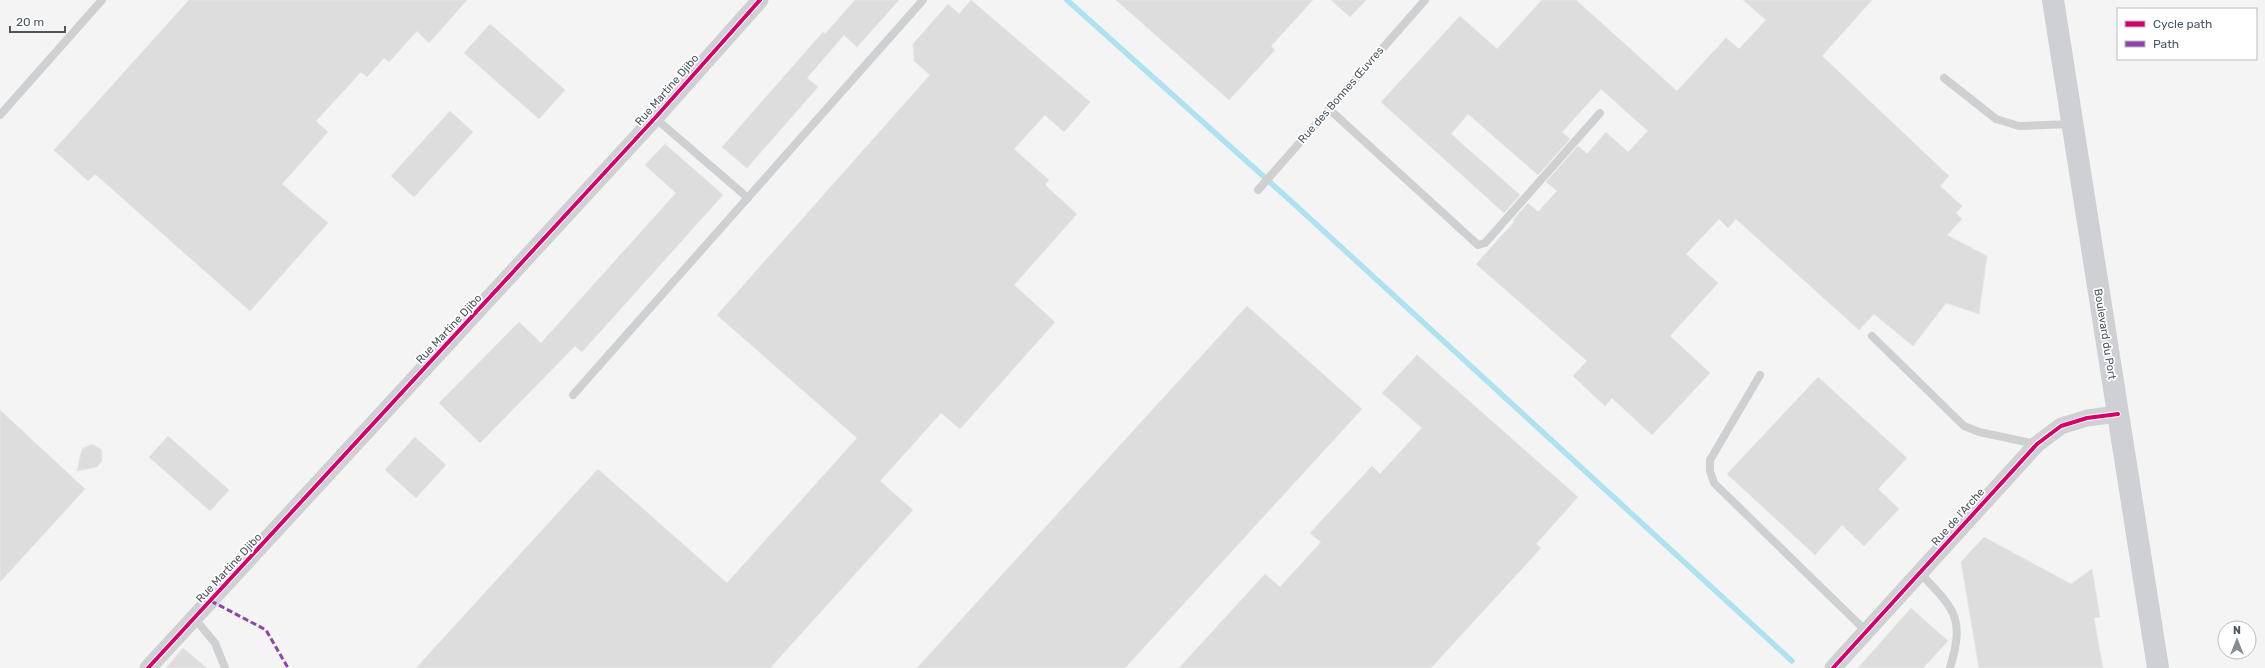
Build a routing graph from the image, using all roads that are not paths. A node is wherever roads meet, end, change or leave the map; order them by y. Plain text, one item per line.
1 (102, 0) edge
2 (760, 0) edge
3 (923, 0) edge
4 (1424, 0) edge
5 (2053, 0) edge
6 (1944, 78) dead end
7 (1329, 109) junction
8 (1600, 113) dead end
9 (0, 115) edge
10 (655, 118) junction
11 (2072, 124) junction
12 (1258, 190) dead end
13 (748, 198) junction
14 (1872, 336) dead end
15 (1760, 375) dead end
16 (572, 396) dead end
17 (2118, 414) junction
18 (2037, 444) junction
19 (1920, 573) junction
20 (195, 618) junction
21 (1867, 632) junction
22 (148, 668) edge
23 (225, 668) edge
24 (1833, 668) edge
25 (1950, 668) edge
26 (2158, 668) edge

1 - 9 lane
2 - 10 street, Rue Martine Djibo
3 - 13 lane
4 - 7 lane, Rue des Bonnes Œuvres
5 - 11 main road, Boulevard du Port
6 - 11 lane
7 - 8 lane
7 - 12 lane, Rue des Bonnes Œuvres
10 - 13 lane
10 - 20 street, Rue Martine Djibo
11 - 17 main road, Boulevard du Port
13 - 16 lane
14 - 18 lane
15 - 21 lane
17 - 18 street, Rue de l'Arche
17 - 26 main road, Boulevard du Port
18 - 19 street, Rue de l'Arche
19 - 21 street, Rue de l'Arche
19 - 25 lane
20 - 22 street, Rue Martine Djibo
20 - 23 lane
21 - 24 street, Rue de l'Arche

